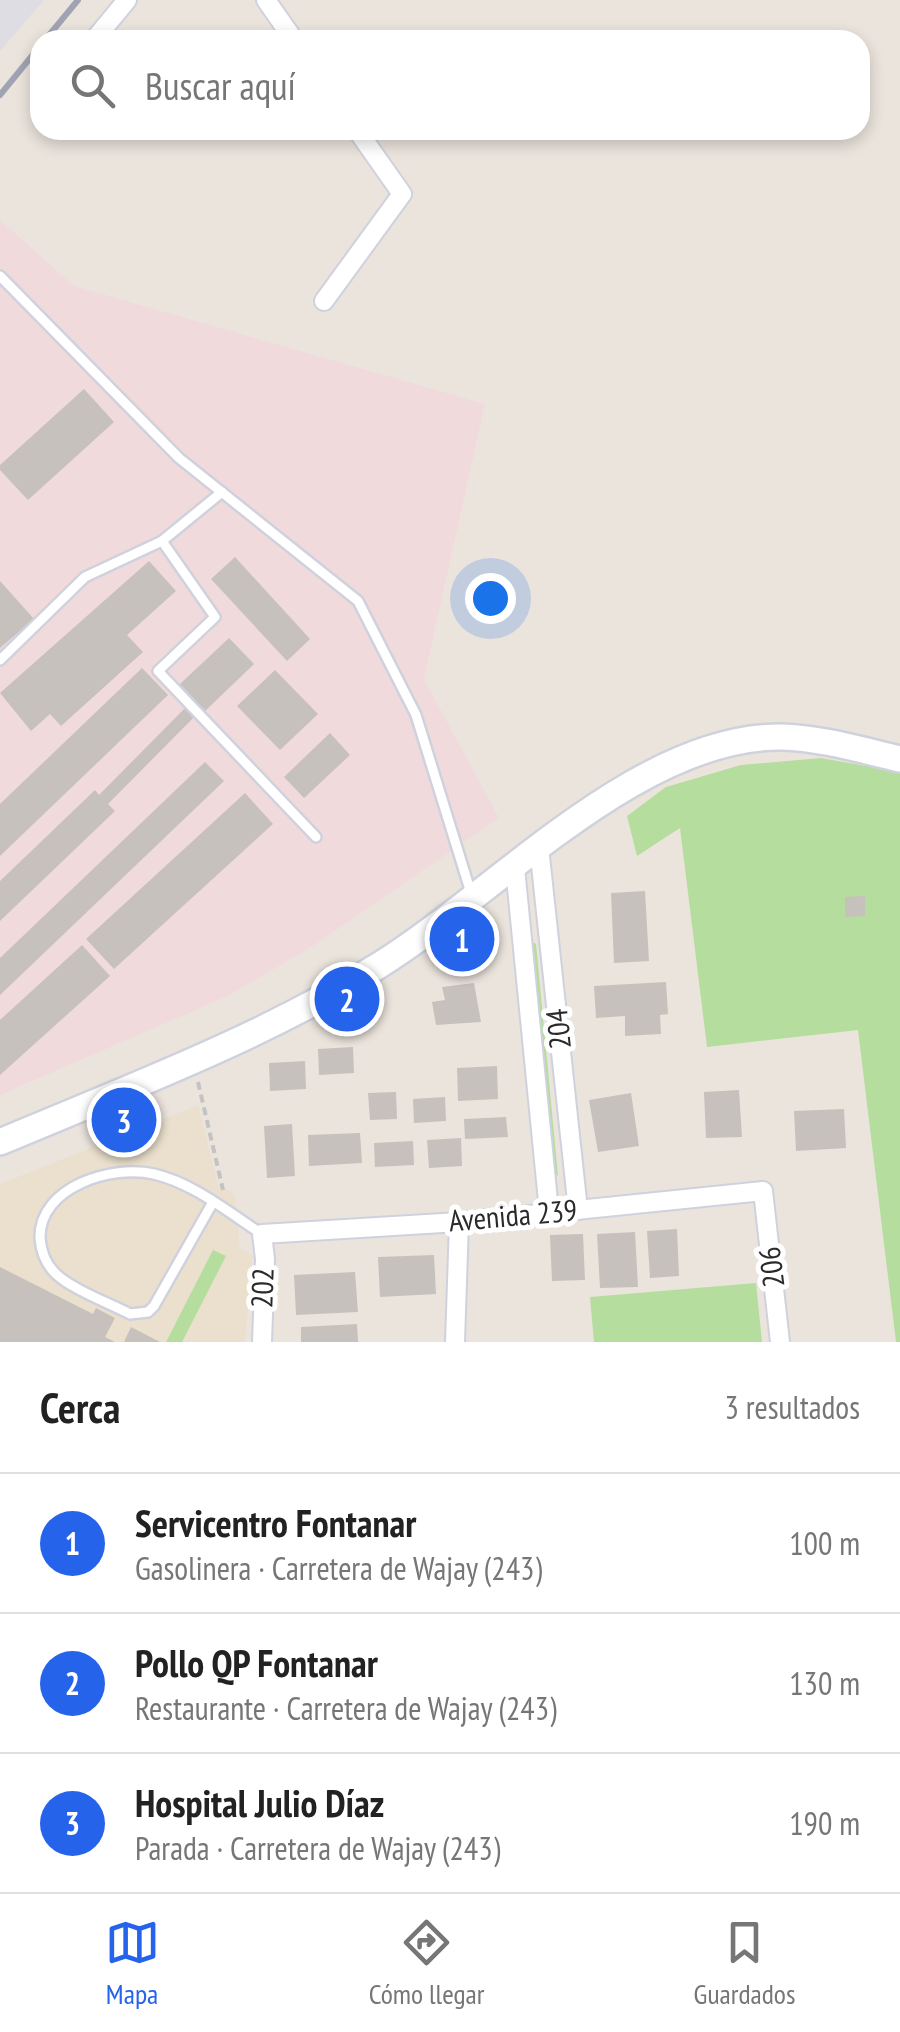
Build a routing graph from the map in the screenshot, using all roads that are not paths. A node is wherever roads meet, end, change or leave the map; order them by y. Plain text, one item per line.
1 (127, 0) edge
2 (266, 0) edge
3 (102, 30) edge
4 (287, 30) edge
5 (364, 140) edge
6 (0, 276) edge
7 (324, 301) dead end
8 (222, 492) junction
9 (162, 541) junction
10 (0, 660) edge
11 (900, 759) edge
12 (316, 837) dead end
13 (539, 847) junction
14 (515, 868) junction
15 (473, 901) junction
16 (0, 1142) edge
17 (763, 1191) joint
18 (214, 1202) junction
19 (578, 1210) junction
20 (548, 1212) junction
21 (459, 1222) junction
22 (262, 1234) junction
23 (262, 1342) edge
24 (456, 1342) edge
25 (780, 1342) edge

1 - 3 street
2 - 4 street
5 - 7 street
6 - 8 lane
8 - 9 lane
8 - 15 lane
9 - 10 lane
9 - 12 lane
11 - 13 main road
13 - 14 main road
13 - 19 street, 204
14 - 15 main road
14 - 20 street, 204
15 - 16 main road
17 - 19 street, Avenida 239
17 - 25 street, 206
18 - 18 lane
18 - 22 lane
19 - 20 street, Avenida 239
20 - 21 street, Avenida 239
21 - 22 street, Avenida 239
21 - 24 street
22 - 23 street, 202

